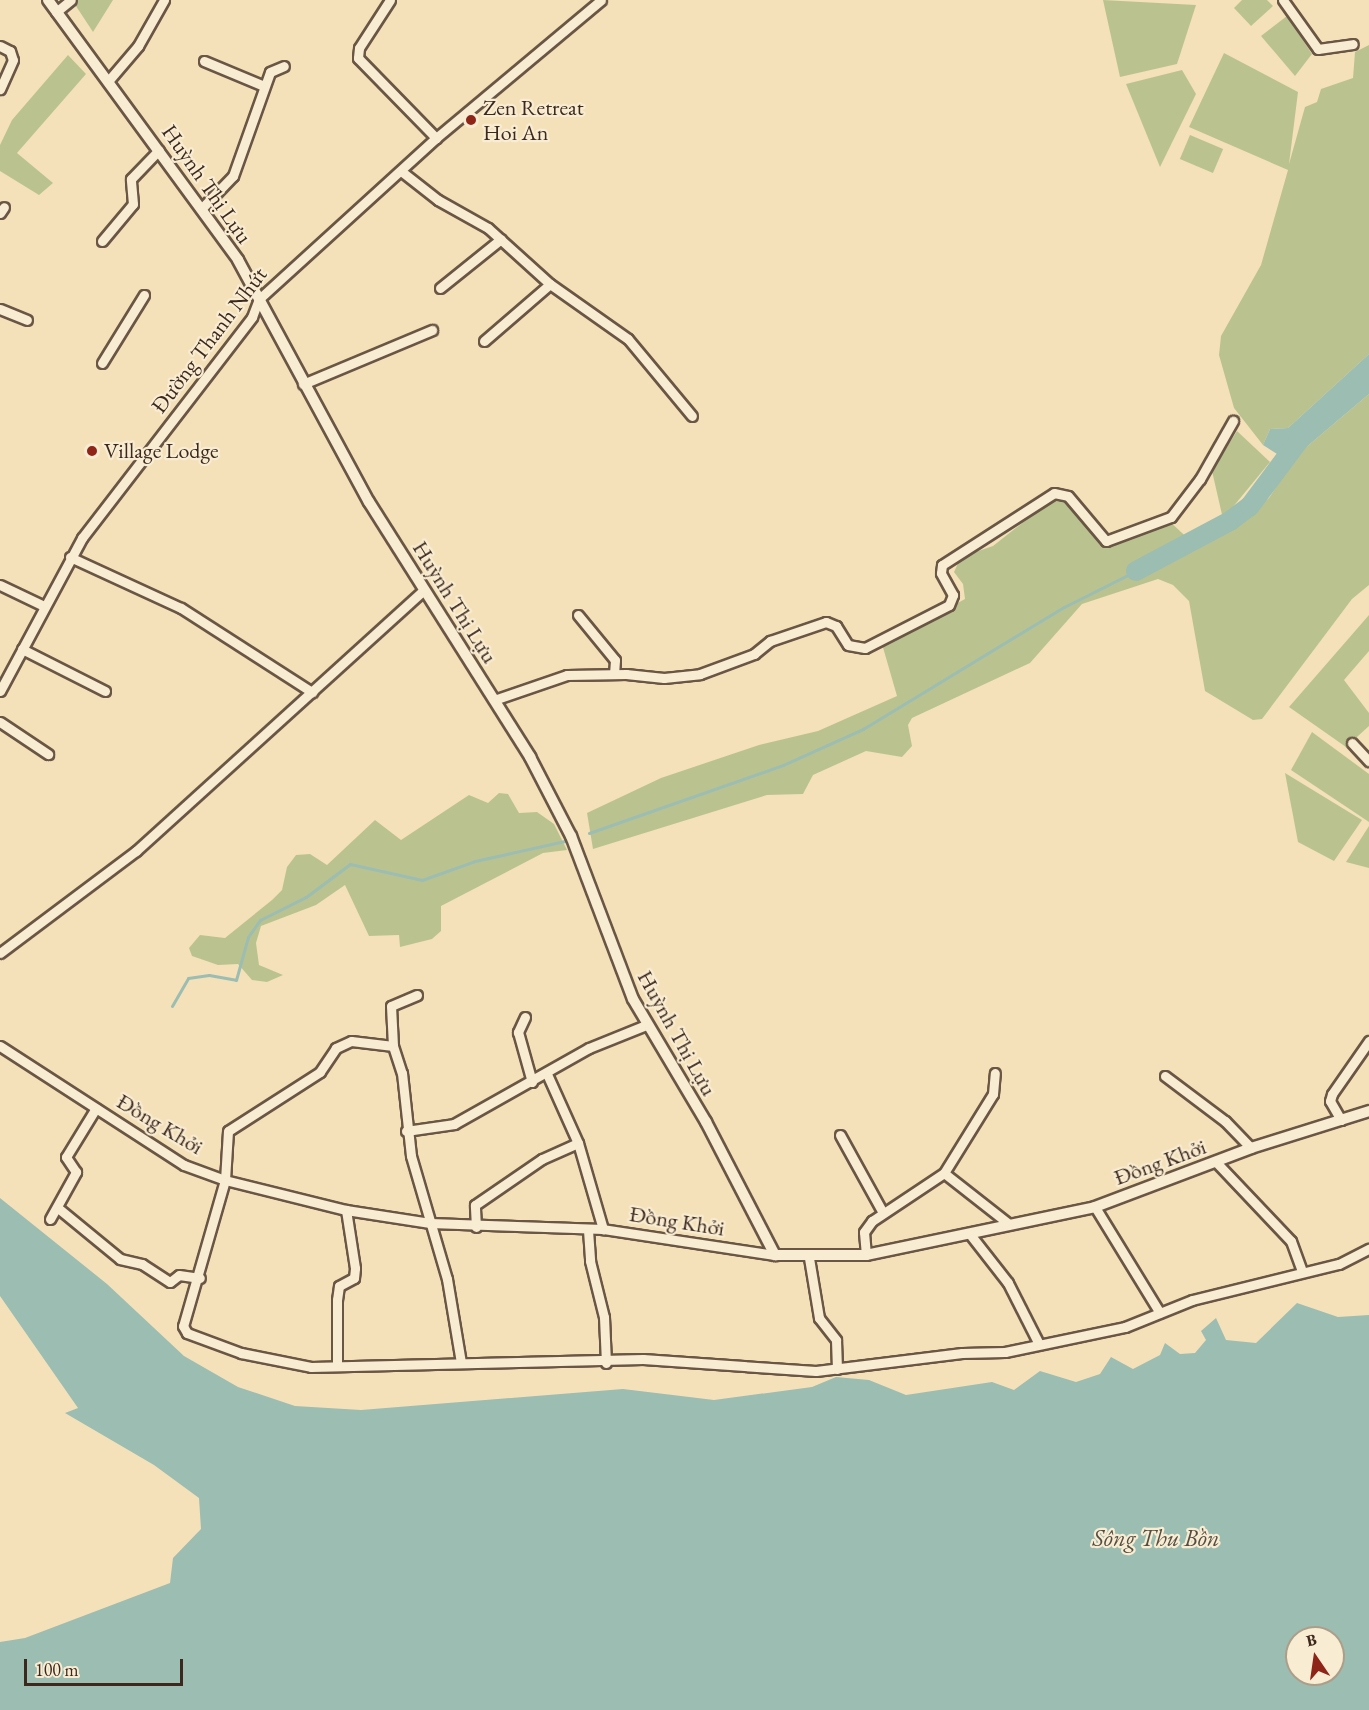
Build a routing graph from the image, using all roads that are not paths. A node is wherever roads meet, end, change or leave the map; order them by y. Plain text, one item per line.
1 (48, 0) edge
2 (71, 0) edge
3 (164, 0) edge
4 (390, 0) edge
5 (601, 0) edge
6 (1282, 0) edge
7 (56, 12) junction
8 (1353, 44) dead end
9 (0, 46) edge
10 (204, 61) dead end
11 (284, 66) dead end
12 (109, 80) junction
13 (264, 86) junction
14 (0, 89) edge
15 (436, 138) junction
16 (159, 150) junction
17 (401, 171) junction
18 (201, 209) junction
19 (501, 239) junction
20 (102, 241) dead end
21 (550, 284) junction
22 (440, 288) dead end
23 (144, 295) dead end
24 (259, 299) junction
25 (0, 309) edge
26 (27, 320) dead end
27 (432, 330) dead end
28 (484, 341) dead end
29 (102, 363) dead end
30 (303, 384) junction
31 (692, 416) dead end
32 (1233, 421) dead end
33 (70, 557) junction
34 (0, 585) edge
35 (424, 590) junction
36 (44, 606) junction
37 (578, 615) dead end
38 (22, 650) junction
39 (614, 674) junction
40 (0, 691) edge
41 (105, 691) dead end
42 (312, 692) junction
43 (494, 700) junction
44 (0, 722) edge
45 (1352, 743) dead end
46 (48, 754) dead end
47 (1369, 761) edge
48 (0, 953) edge
49 (417, 995) dead end
50 (525, 1017) dead end
51 (646, 1024) junction
52 (1369, 1041) edge
53 (0, 1046) edge
54 (393, 1046) junction
55 (995, 1073) dead end
56 (547, 1074) junction
57 (1165, 1076) dead end
58 (532, 1082) junction
59 (96, 1108) junction
60 (1369, 1111) edge
61 (1341, 1120) junction
62 (406, 1131) junction
63 (840, 1135) dead end
64 (578, 1143) junction
65 (1251, 1148) junction
66 (1216, 1162) junction
67 (944, 1173) junction
68 (225, 1180) junction
69 (1095, 1207) junction
70 (58, 1208) junction
71 (346, 1210) junction
72 (883, 1213) junction
73 (50, 1219) dead end
74 (430, 1223) junction
75 (1009, 1224) junction
76 (476, 1227) junction
77 (603, 1229) junction
78 (588, 1230) junction
79 (969, 1233) junction
80 (1369, 1249) edge
81 (775, 1255) junction
82 (866, 1255) junction
83 (809, 1258) junction
84 (1302, 1271) junction
85 (200, 1278) junction
86 (1160, 1313) junction
87 (1039, 1344) junction
88 (461, 1363) junction
89 (606, 1363) junction
90 (337, 1366) junction
91 (837, 1368) junction

1 - 7 street, Huỳnh Thị Lựu
2 - 7 street
3 - 12 street
4 - 15 street
5 - 15 street, Đường Thanh Nhứt
6 - 8 street
7 - 12 street, Huỳnh Thị Lựu
9 - 14 street
10 - 13 street
11 - 13 street
12 - 16 street, Huỳnh Thị Lựu
13 - 18 street
15 - 17 street, Đường Thanh Nhứt
16 - 18 street, Huỳnh Thị Lựu
16 - 20 street
17 - 19 street
17 - 24 street, Đường Thanh Nhứt
18 - 24 street, Huỳnh Thị Lựu
19 - 21 street
19 - 22 street
21 - 28 street
21 - 31 street
23 - 29 street
24 - 30 street, Huỳnh Thị Lựu
24 - 33 street, Đường Thanh Nhứt
25 - 26 street
27 - 30 street
30 - 35 street, Huỳnh Thị Lựu
32 - 39 street
33 - 36 street, Đường Thanh Nhứt
33 - 42 street
34 - 36 street
35 - 42 street
35 - 43 street, Huỳnh Thị Lựu
36 - 38 street, Đường Thanh Nhứt
37 - 39 street
38 - 40 street, Đường Thanh Nhứt
38 - 41 street
39 - 43 street
42 - 48 street
43 - 51 street, Huỳnh Thị Lựu
44 - 46 street
45 - 47 street
49 - 54 street
50 - 58 street
51 - 56 street
51 - 81 street, Huỳnh Thị Lựu
52 - 61 street
53 - 59 street, Đồng Khởi
54 - 62 street
54 - 68 street
55 - 67 street
56 - 58 street
56 - 64 street
57 - 65 street
58 - 62 street
59 - 68 street, Đồng Khởi
59 - 70 street
60 - 61 street, Đồng Khởi
61 - 65 street, Đồng Khởi
62 - 74 street
63 - 72 street
64 - 76 street
64 - 77 street
65 - 66 street, Đồng Khởi
66 - 69 street, Đồng Khởi
66 - 84 street
67 - 72 street
67 - 75 street
68 - 71 street, Đồng Khởi
68 - 85 street
69 - 75 street, Đồng Khởi
69 - 86 street
70 - 73 street
70 - 85 street
71 - 74 street, Đồng Khởi
71 - 90 street
72 - 82 street
74 - 76 street, Đồng Khởi
74 - 88 street
75 - 79 street, Đồng Khởi
76 - 78 street, Đồng Khởi
77 - 78 street, Đồng Khởi
77 - 81 street, Đồng Khởi
78 - 89 street
79 - 82 street, Đồng Khởi
79 - 87 street
80 - 84 street
81 - 83 street, Đồng Khởi
82 - 83 street, Đồng Khởi
83 - 91 street
84 - 86 street
85 - 90 street
86 - 87 street
87 - 91 street
88 - 89 street
88 - 90 street
89 - 91 street

